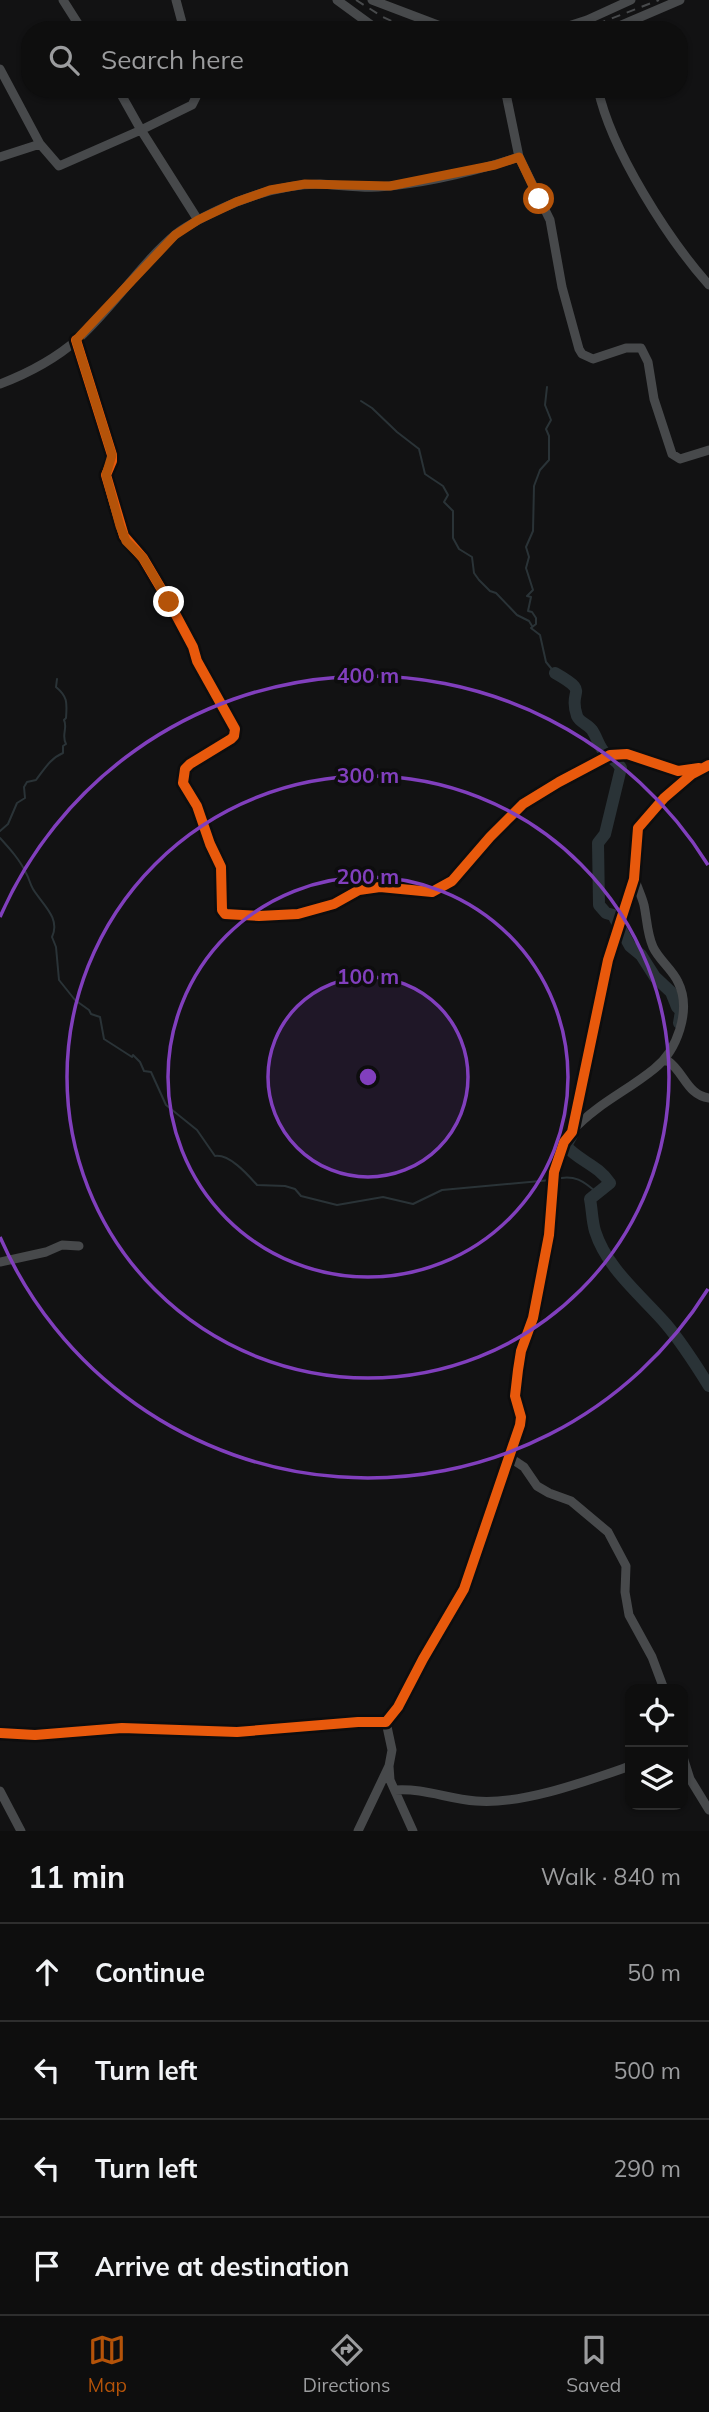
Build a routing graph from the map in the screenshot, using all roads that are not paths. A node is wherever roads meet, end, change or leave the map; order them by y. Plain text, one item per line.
1 (63, 0) edge
2 (176, 0) edge
3 (337, 0) edge
4 (372, 0) edge
5 (631, 0) edge
6 (680, 0) edge
7 (76, 21) edge
8 (182, 21) edge
9 (366, 21) edge
10 (427, 21) edge
11 (584, 21) edge
12 (631, 21) edge
13 (0, 69) edge
14 (123, 98) edge
15 (196, 98) edge
16 (507, 98) edge
17 (601, 98) edge
18 (141, 130) junction
19 (40, 144) junction
20 (0, 157) edge
21 (519, 157) junction
22 (198, 220) junction
23 (709, 285) edge
24 (76, 340) junction
25 (0, 384) edge
26 (709, 450) edge
27 (708, 766) edge
28 (634, 879) junction
29 (664, 1061) junction
30 (709, 1098) edge
31 (572, 1132) junction
32 (79, 1246) dead end
33 (0, 1262) edge
34 (509, 1457) junction
35 (662, 1684) edge
36 (386, 1722) junction
37 (0, 1733) edge
38 (389, 1766) junction
39 (625, 1768) edge
40 (688, 1773) edge
41 (396, 1790) junction
42 (0, 1791) edge
43 (709, 1810) edge
44 (21, 1831) edge
45 (358, 1831) edge
46 (413, 1831) edge

1 - 7 street
2 - 8 street
3 - 9 street
4 - 10 street
5 - 11 street
6 - 12 street
13 - 19 street
14 - 18 street
15 - 18 street
16 - 21 street
17 - 23 street
18 - 19 street
18 - 22 street
19 - 20 street
21 - 22 street
21 - 26 street
22 - 24 street
24 - 25 street
24 - 27 street
27 - 28 street
28 - 29 street
28 - 31 street
29 - 30 street
29 - 31 street
31 - 34 street
32 - 33 street
34 - 35 street
34 - 36 street
36 - 37 street
36 - 38 street
38 - 41 street
38 - 45 street
39 - 41 street
40 - 43 street
41 - 46 street
42 - 44 street

